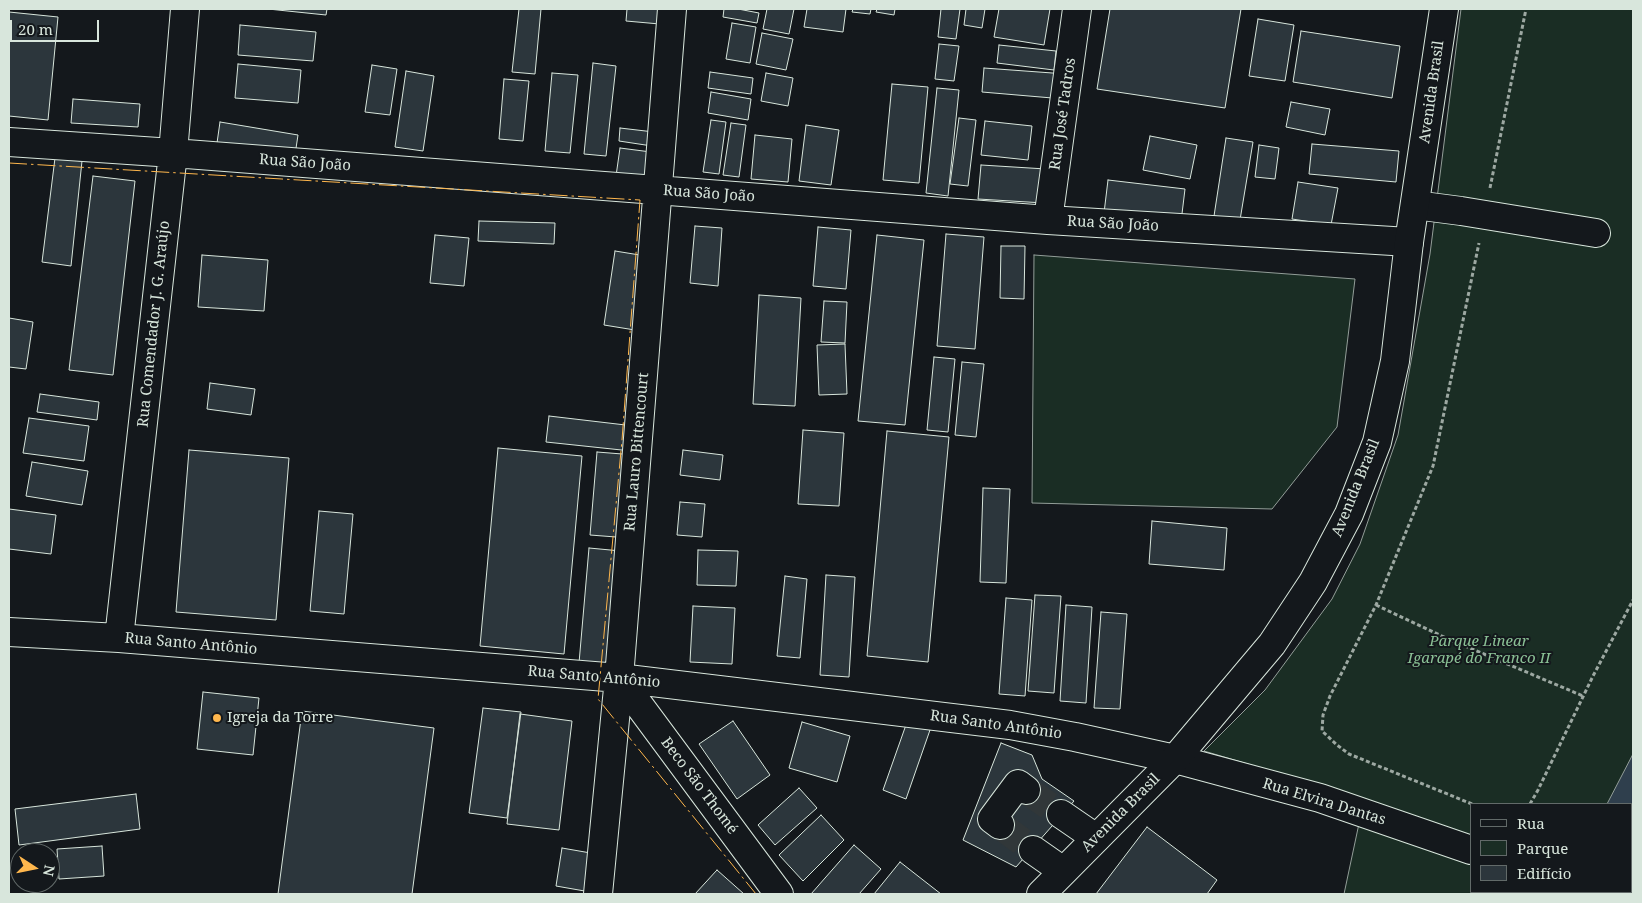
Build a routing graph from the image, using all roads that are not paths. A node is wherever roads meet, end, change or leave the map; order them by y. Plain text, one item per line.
1 (185, 9) edge
2 (672, 9) edge
3 (1077, 9) edge
4 (1444, 9) edge
5 (9, 142) edge
6 (173, 153) junction
7 (657, 191) junction
8 (1415, 205) junction
9 (1048, 220) junction
10 (1596, 234) dead end
11 (1409, 242) junction
12 (9, 632) edge
13 (119, 638) junction
14 (619, 678) junction
15 (1176, 759) junction
16 (1026, 790) dead end
17 (1060, 814) tunnel mouth
18 (1000, 825) dead end
19 (1096, 838) junction
20 (1034, 850) tunnel mouth
21 (1470, 850) edge
22 (1063, 871) junction
23 (598, 894) edge
24 (779, 894) edge
25 (1041, 894) edge

1 - 6 main road, Rua Comendador J. G. Araújo
2 - 7 main road, Rua Lauro Bittencourt
3 - 9 main road, Rua José Tadros
4 - 8 main road, Avenida Brasil
5 - 6 main road, Rua São João
6 - 7 main road, Rua São João
6 - 13 main road, Rua Comendador J. G. Araújo
7 - 9 main road, Rua São João
7 - 14 main road, Rua Lauro Bittencourt
8 - 10 main road
8 - 11 main road, Avenida Brasil
9 - 11 main road, Rua São João
11 - 15 main road, Avenida Brasil
12 - 13 main road, Rua Santo Antônio
13 - 14 main road, Rua Santo Antônio
14 - 15 main road, Rua Santo Antônio
14 - 23 main road, Rua Lauro Bittencourt
14 - 24 main road, Beco São Thomé
15 - 19 main road, Avenida Brasil
15 - 21 main road, Rua Elvira Dantas
16 - 18 main road
17 - 19 main road
19 - 22 main road, Avenida Brasil
20 - 22 main road
22 - 25 main road, Avenida Brasil

